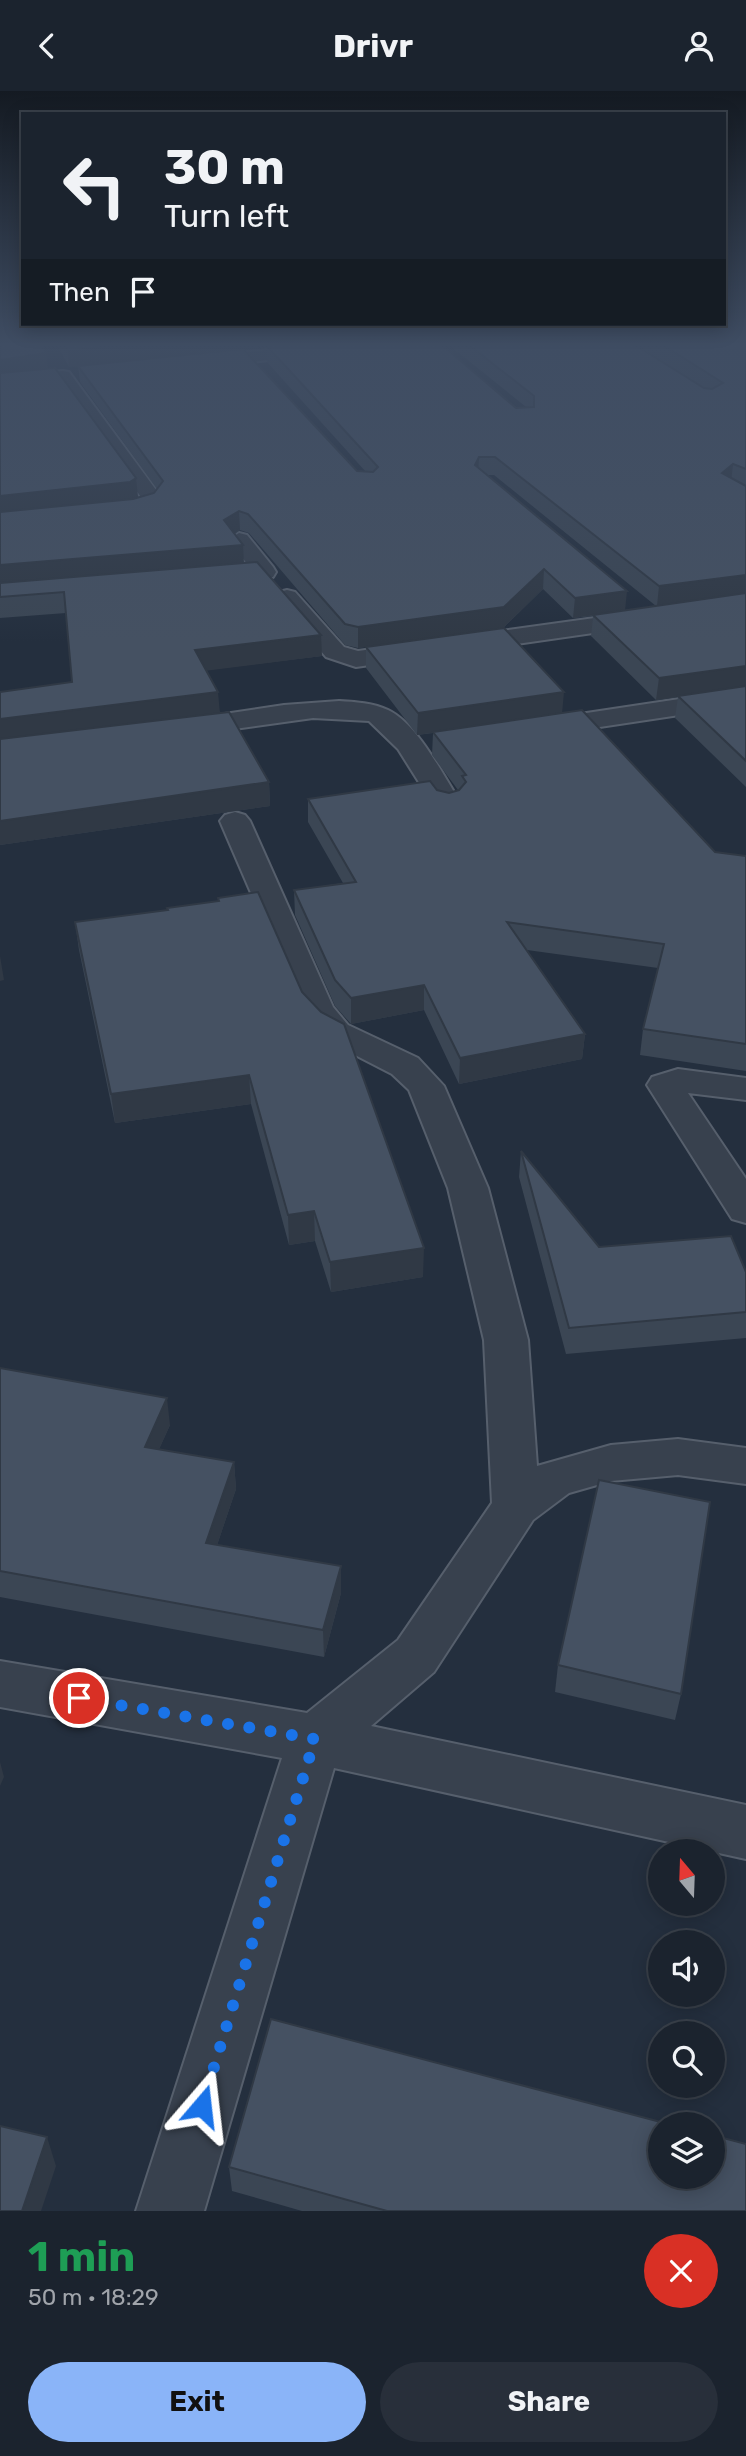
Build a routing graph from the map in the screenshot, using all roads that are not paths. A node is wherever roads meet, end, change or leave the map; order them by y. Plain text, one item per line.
1 (113, 444) edge
2 (94, 513) edge
3 (239, 540) edge
4 (265, 572) junction
5 (199, 577) edge
6 (631, 600) dead end
7 (746, 604) edge
8 (651, 617) junction
9 (735, 698) edge
10 (746, 719) edge
11 (163, 731) edge
12 (519, 731) edge
13 (437, 743) edge
14 (409, 747) junction
15 (447, 805) edge
16 (235, 821) dead end
17 (746, 1089) edge
18 (746, 1210) edge
19 (746, 1466) edge
20 (516, 1506) junction
21 (0, 1684) edge
22 (315, 1739) junction
23 (746, 1832) edge
24 (170, 2211) edge

1 - 2 street
3 - 4 street
4 - 5 street
4 - 8 street
6 - 8 street
7 - 8 street
9 - 10 street
9 - 12 street
11 - 14 street
13 - 14 street
14 - 15 street
16 - 20 street
17 - 18 street
19 - 20 street
20 - 22 street
21 - 22 street
22 - 23 street
22 - 24 street

